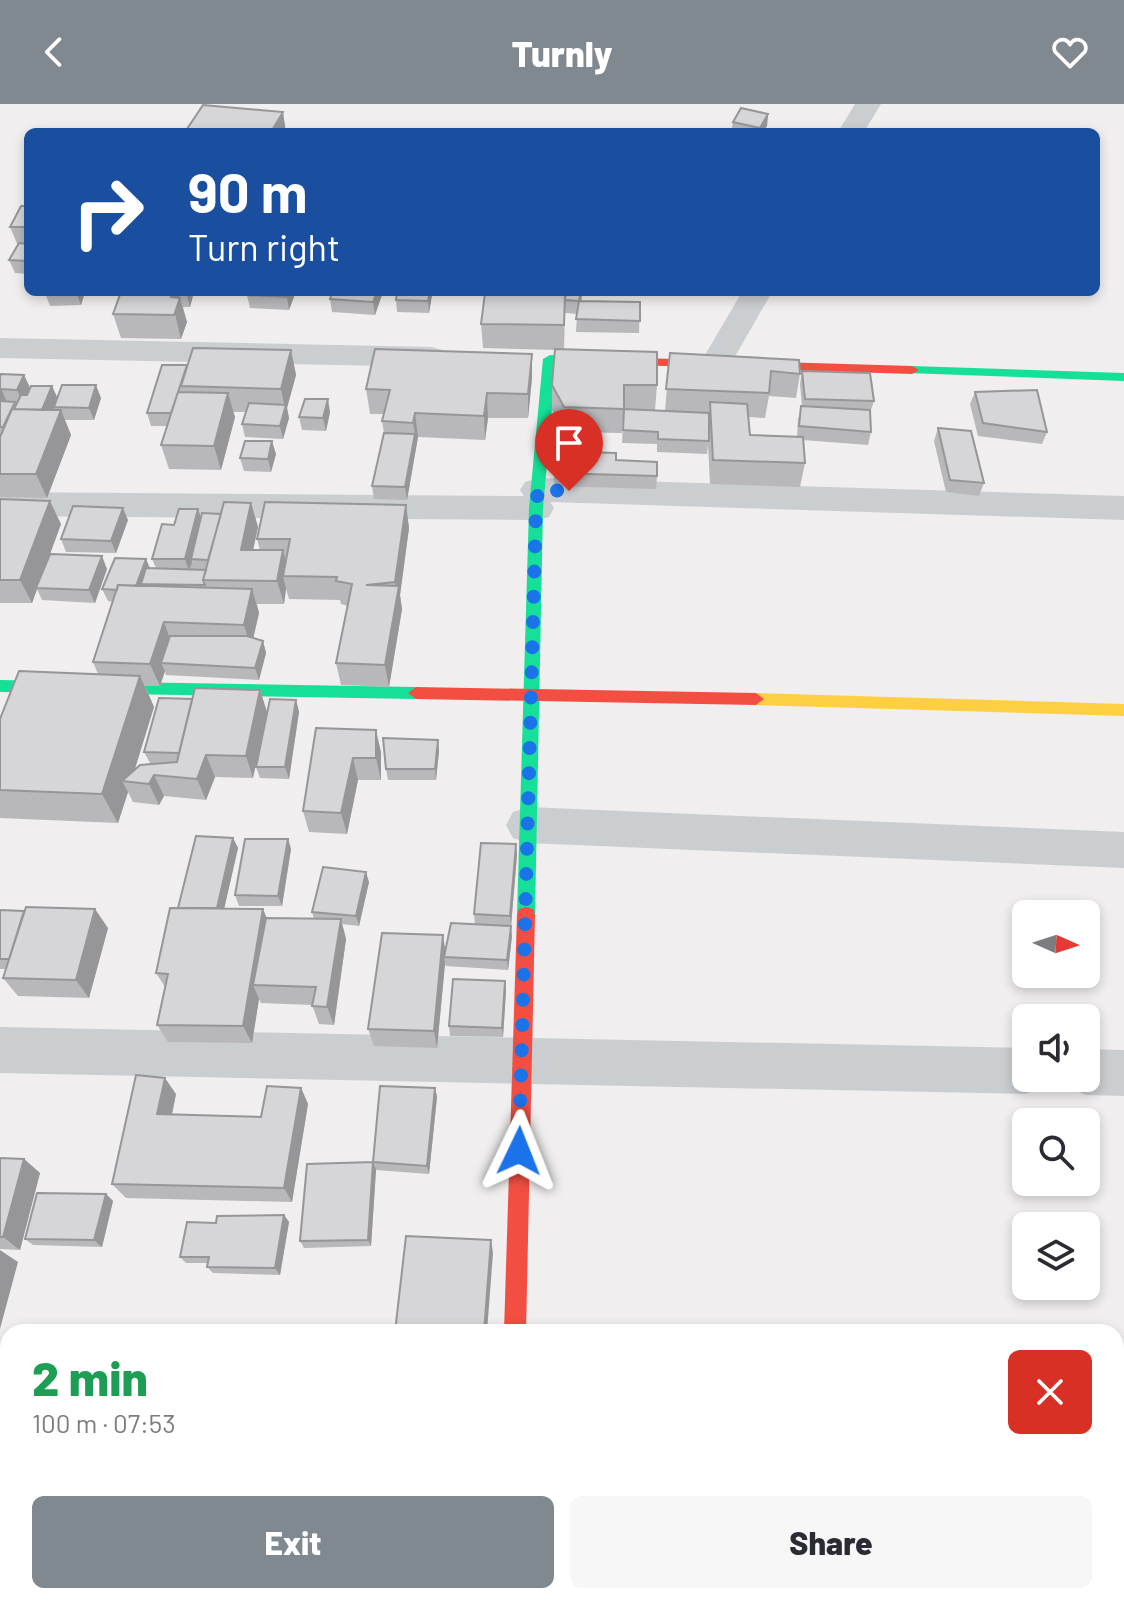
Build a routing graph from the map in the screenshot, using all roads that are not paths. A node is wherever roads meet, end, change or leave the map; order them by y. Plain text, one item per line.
1 (868, 104) edge
2 (853, 128) edge
3 (755, 296) edge
4 (0, 348) edge
5 (456, 357) edge
6 (715, 365) junction
7 (1124, 377) edge
8 (537, 499) junction
9 (0, 504) edge
10 (1124, 508) edge
11 (0, 686) edge
12 (531, 695) junction
13 (1124, 710) edge
14 (528, 825) junction
15 (1124, 850) edge
16 (0, 1050) edge
17 (522, 1060) junction
18 (1012, 1071) edge
19 (1100, 1072) edge
20 (1124, 1073) edge
21 (515, 1324) edge

1 - 2 street
3 - 6 street
4 - 5 street
6 - 7 street
6 - 8 street
8 - 9 street
8 - 10 street
8 - 12 street
11 - 12 street
12 - 13 street
12 - 14 street
14 - 15 street
14 - 17 street
16 - 17 street
17 - 18 street
17 - 21 street
19 - 20 street

